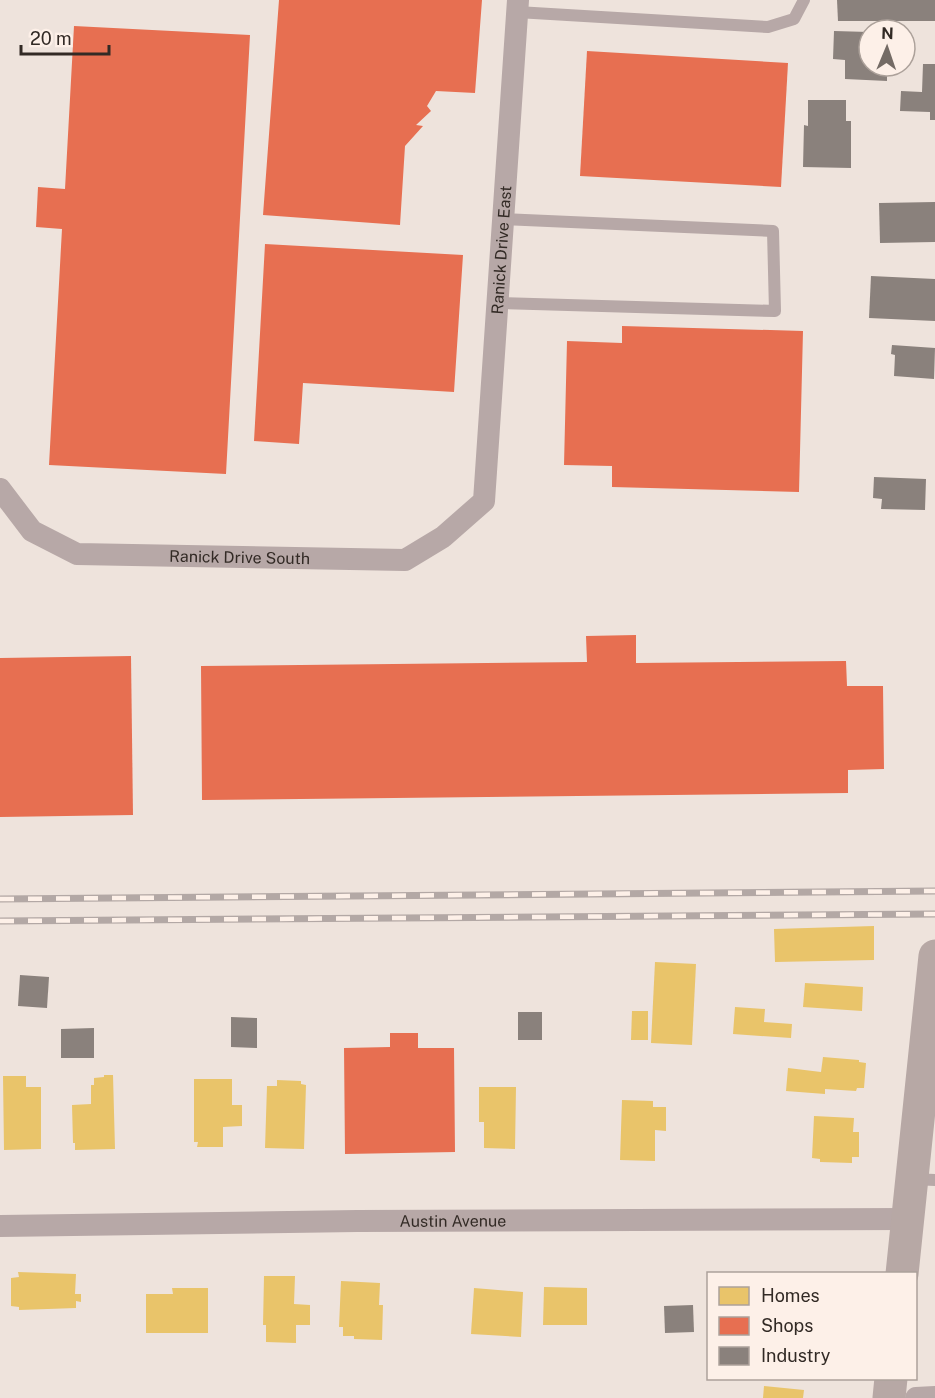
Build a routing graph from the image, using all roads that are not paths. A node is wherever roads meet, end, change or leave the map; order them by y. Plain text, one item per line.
1 (804, 0) edge
2 (518, 6) edge
3 (503, 219) junction
4 (498, 303) junction
5 (0, 489) edge
6 (484, 501) joint
7 (935, 956) edge
8 (923, 1179) edge
9 (907, 1219) junction
10 (0, 1226) edge
11 (902, 1272) edge
12 (891, 1380) edge
13 (935, 1397) edge
14 (889, 1398) edge
15 (916, 1398) edge

1 - 2 lane
2 - 3 street, Ranick Drive East
3 - 4 street, Ranick Drive East
3 - 4 lane
4 - 6 street, Ranick Drive East
5 - 6 street, Ranick Drive South
7 - 8 main road
8 - 9 main road
9 - 10 street, Austin Avenue
9 - 11 main road
12 - 14 main road
13 - 15 street

